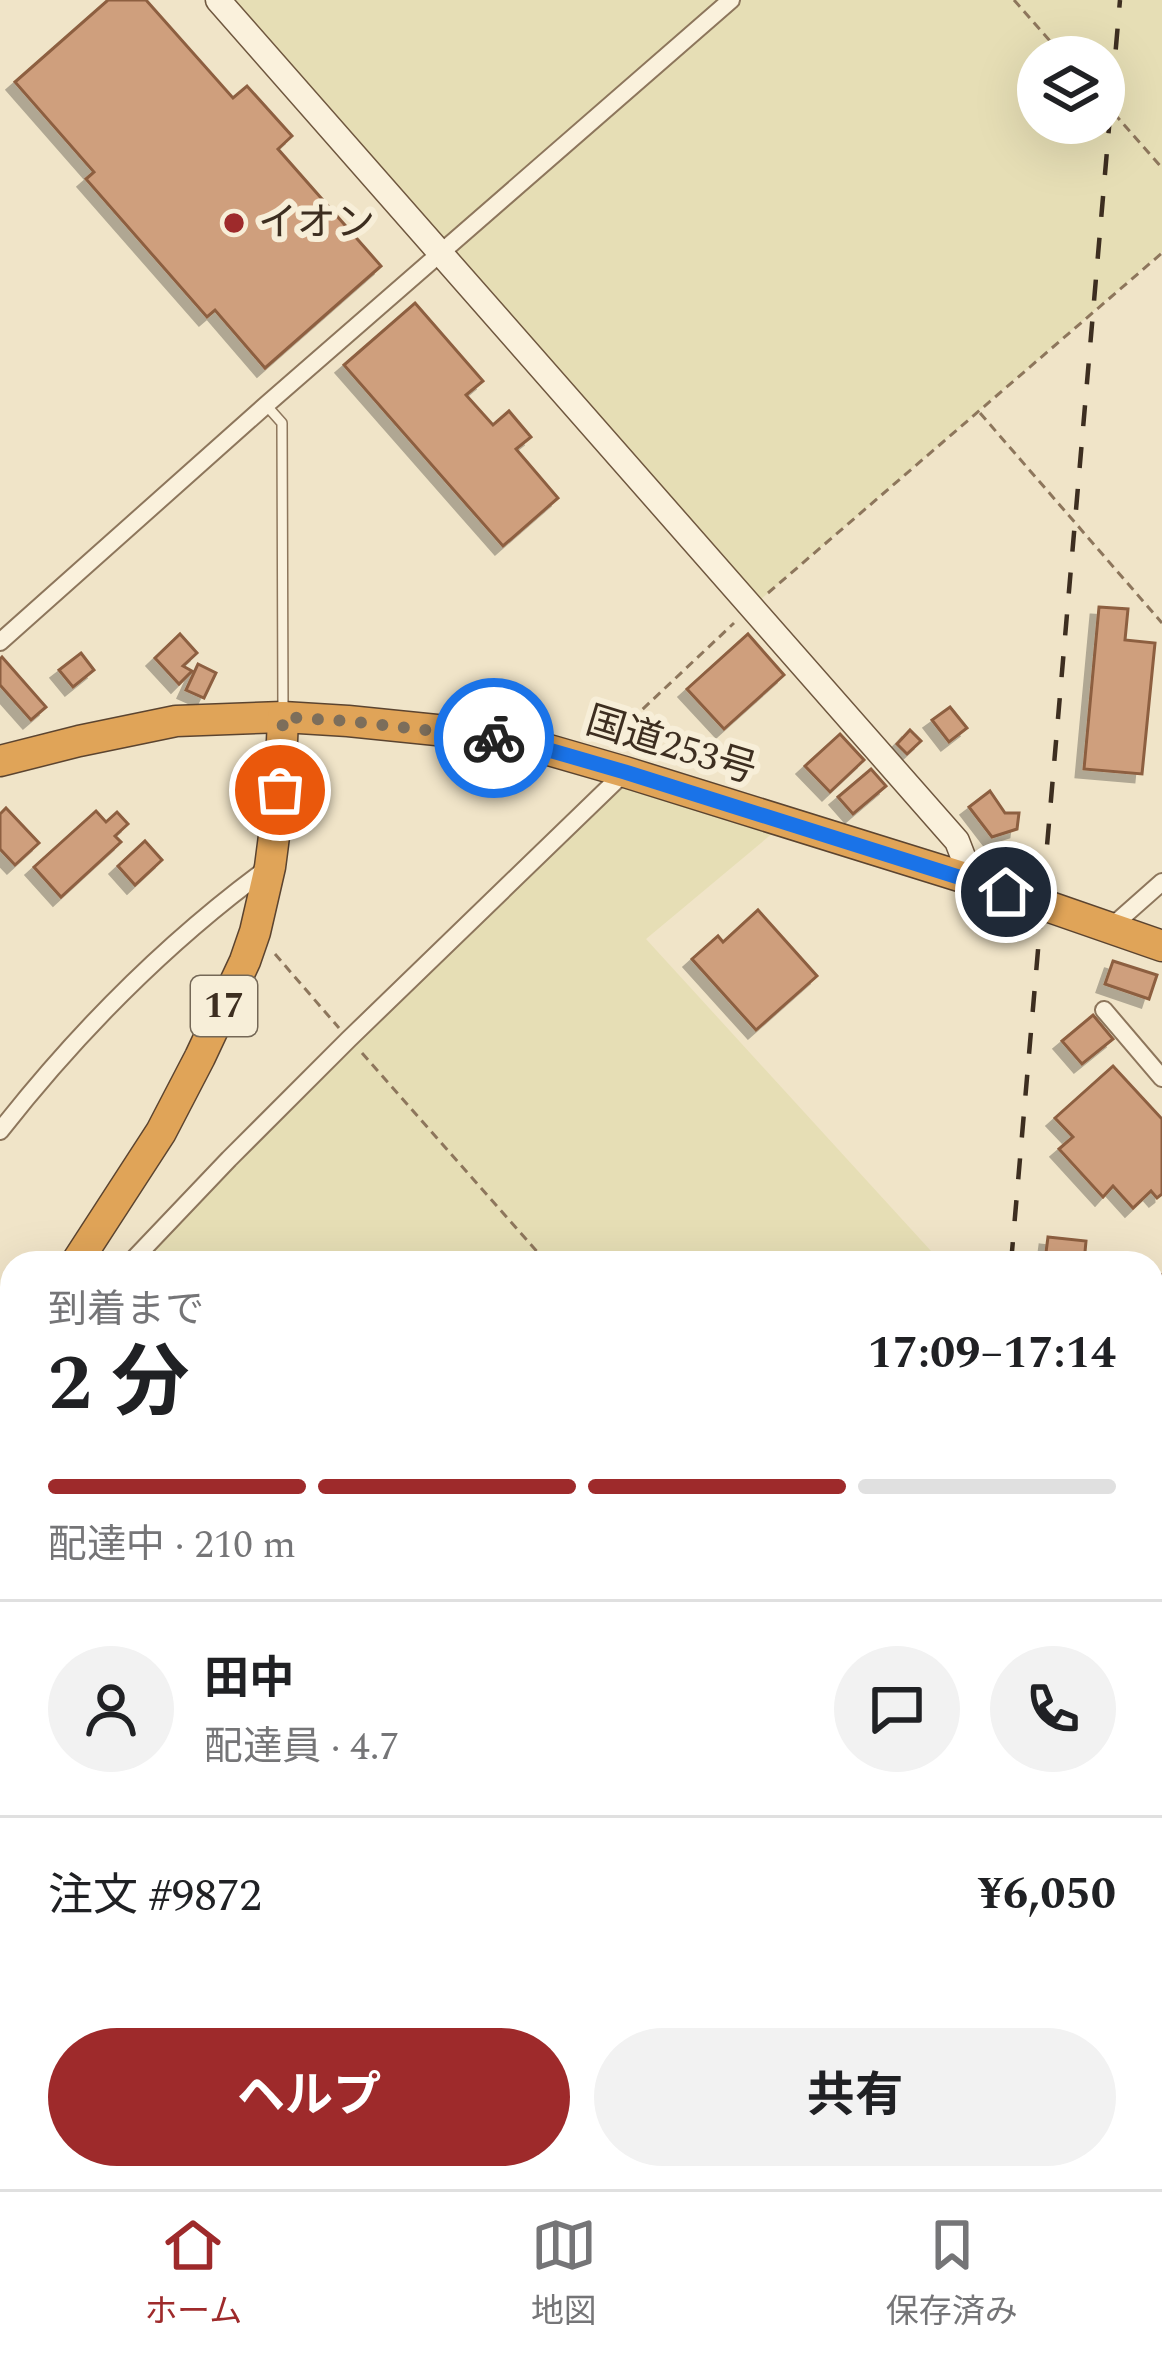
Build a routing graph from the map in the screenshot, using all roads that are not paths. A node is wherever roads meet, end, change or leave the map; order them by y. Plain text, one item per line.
1 (218, 0) edge
2 (731, 0) edge
3 (439, 254) junction
4 (266, 405) junction
5 (0, 642) edge
6 (283, 717) junction
7 (0, 761) edge
8 (625, 772) junction
9 (270, 866) junction
10 (971, 880) junction
11 (1162, 882) edge
12 (1110, 928) junction
13 (1162, 946) edge
14 (1104, 1010) dead end
15 (1162, 1078) edge
16 (0, 1130) edge
17 (84, 1251) edge
18 (141, 1251) edge

1 - 3 street
2 - 3 street
3 - 4 street
3 - 10 street
4 - 5 street
4 - 6 lane
6 - 7 highway, 国道253号
6 - 8 highway, 国道253号
6 - 9 highway, 17
8 - 10 highway, 国道253号
8 - 18 street
9 - 16 street
9 - 17 highway, 17
10 - 12 highway, 国道253号
11 - 12 street
12 - 13 highway, 国道253号
14 - 15 street

